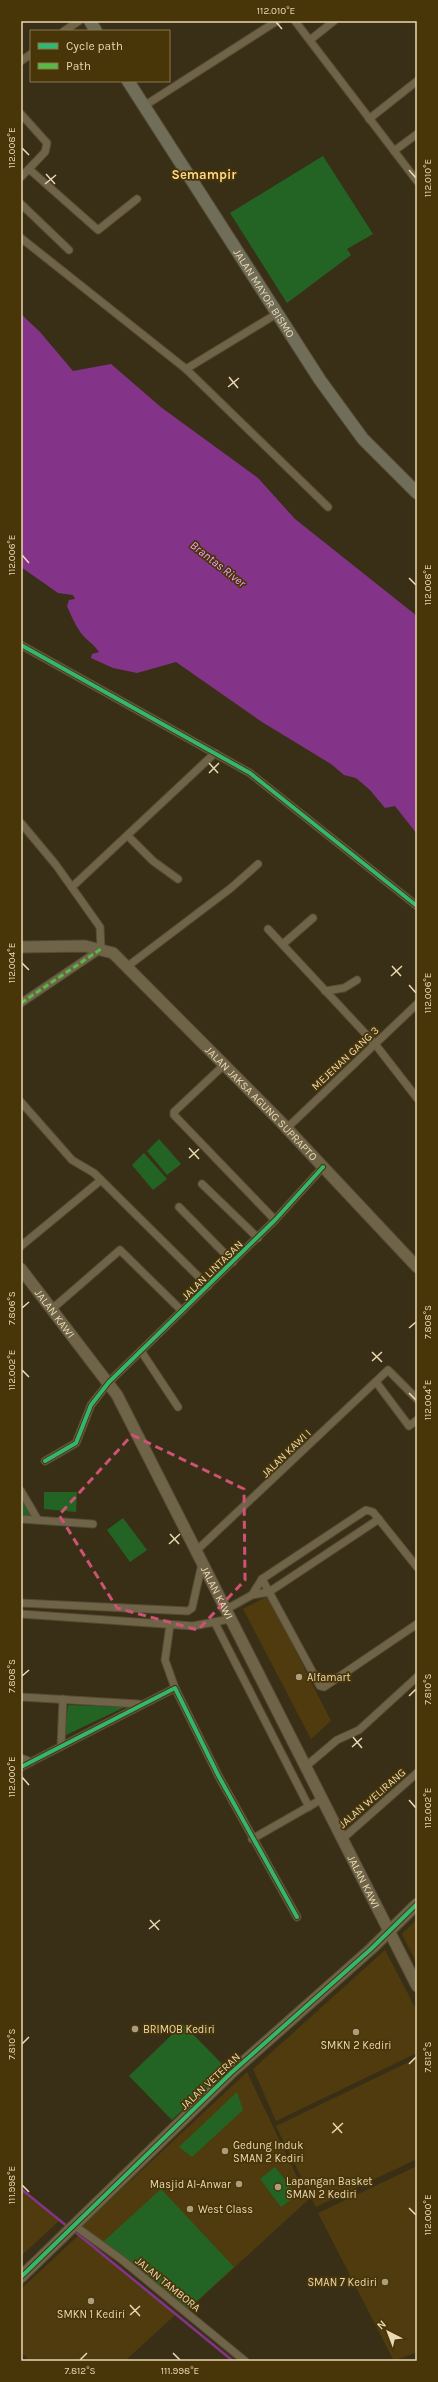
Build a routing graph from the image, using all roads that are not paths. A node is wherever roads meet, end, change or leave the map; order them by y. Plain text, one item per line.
1 (79, 21) edge
2 (90, 21) edge
3 (277, 21) edge
4 (295, 21) edge
5 (334, 21) edge
6 (66, 30) edge
7 (95, 30) edge
8 (310, 40) junction
9 (30, 55) edge
10 (21, 60) edge
11 (417, 81) edge
12 (129, 82) edge
13 (144, 106) junction
14 (21, 114) edge
15 (369, 118) junction
16 (417, 134) edge
17 (394, 151) junction
18 (29, 169) junction
19 (21, 176) edge
20 (417, 181) edge
21 (137, 199) dead end
22 (21, 204) edge
23 (21, 238) edge
24 (69, 250) dead end
25 (278, 313) junction
26 (186, 369) junction
27 (417, 493) edge
28 (328, 507) dead end
29 (21, 645) edge
30 (215, 753) junction
31 (21, 823) edge
32 (128, 836) junction
33 (258, 864) dead end
34 (178, 878) dead end
35 (72, 887) junction
36 (417, 906) edge
37 (313, 918) dead end
38 (268, 929) dead end
39 (282, 944) junction
40 (21, 947) edge
41 (101, 948) junction
42 (128, 966) junction
43 (357, 980) dead end
44 (326, 990) junction
45 (21, 1003) edge
46 (417, 1004) edge
47 (375, 1044) junction
48 (225, 1064) junction
49 (417, 1098) edge
50 (21, 1102) edge
51 (287, 1128) junction
52 (323, 1167) junction
53 (101, 1180) junction
54 (202, 1184) dead end
55 (179, 1207) dead end
56 (275, 1220) junction
57 (258, 1238) junction
58 (21, 1246) edge
59 (233, 1262) junction
60 (417, 1267) edge
61 (21, 1269) edge
62 (208, 1286) junction
63 (52, 1309) junction
64 (182, 1311) junction
65 (141, 1351) junction
66 (109, 1382) junction
67 (376, 1382) junction
68 (417, 1399) edge
69 (178, 1407) dead end
70 (417, 1420) edge
71 (45, 1461) dead end
72 (21, 1490) edge
73 (21, 1519) edge
74 (379, 1519) junction
75 (38, 1520) junction
76 (93, 1524) dead end
77 (196, 1551) junction
78 (202, 1564) junction
79 (417, 1567) edge
80 (262, 1579) junction
81 (269, 1592) junction
82 (252, 1595) junction
83 (21, 1603) edge
84 (140, 1610) junction
85 (21, 1614) edge
86 (227, 1614) junction
87 (140, 1623) junction
88 (215, 1623) junction
89 (417, 1624) edge
90 (170, 1625) junction
91 (417, 1677) edge
92 (175, 1688) junction
93 (21, 1697) edge
94 (63, 1699) junction
95 (140, 1704) junction
96 (61, 1746) junction
97 (21, 1758) edge
98 (31, 1762) junction
99 (21, 1767) edge
100 (305, 1767) junction
101 (417, 1773) edge
102 (322, 1800) junction
103 (309, 1807) junction
104 (252, 1838) junction
105 (342, 1840) junction
106 (417, 1904) edge
107 (296, 1917) dead end
108 (390, 1931) junction
109 (417, 1986) edge
110 (73, 2229) junction
111 (21, 2277) edge
112 (245, 2361) edge

1 - 6 street
2 - 7 main road
3 - 13 street
4 - 8 street
5 - 8 street
8 - 15 street
9 - 10 street
11 - 15 street
12 - 13 main road, JALAN MAYOR BISMO
13 - 25 main road, JALAN MAYOR BISMO
14 - 18 street
15 - 17 street
16 - 17 street
17 - 20 street
18 - 19 street
18 - 21 street
22 - 24 street
23 - 26 street
25 - 26 street
25 - 27 main road, JALAN MAYOR BISMO
26 - 28 street
29 - 30 street
30 - 32 street
30 - 36 street
31 - 35 street
32 - 34 street
32 - 35 street
33 - 42 street
35 - 41 street
37 - 39 street
38 - 39 street
39 - 44 street
40 - 41 main road
41 - 42 main road, JALAN JAKSA AGUNG SUPRAPTO
41 - 45 street
42 - 48 main road, JALAN JAKSA AGUNG SUPRAPTO
43 - 44 street
44 - 47 street
46 - 47 street, MEJENAN GANG 3
47 - 49 street
47 - 51 street, MEJENAN GANG 3
48 - 51 main road, JALAN JAKSA AGUNG SUPRAPTO
48 - 56 street
50 - 53 street
51 - 52 main road, JALAN JAKSA AGUNG SUPRAPTO
52 - 56 street, JALAN LINTASAN
52 - 60 main road, JALAN JAKSA AGUNG SUPRAPTO
53 - 58 street
53 - 62 street
54 - 57 street
55 - 59 street
56 - 57 street, JALAN LINTASAN
57 - 59 street, JALAN LINTASAN
59 - 62 street, JALAN LINTASAN
61 - 63 main road, JALAN KAWI
62 - 64 street, JALAN LINTASAN
63 - 64 street
63 - 66 main road, JALAN KAWI
64 - 65 street, JALAN LINTASAN
65 - 66 street, JALAN LINTASAN
65 - 69 street
66 - 71 street, JALAN LINTASAN
66 - 77 main road, JALAN KAWI
67 - 68 street, JALAN KAWI I
67 - 70 street
67 - 77 street, JALAN KAWI I
72 - 75 street
73 - 75 street
74 - 79 street
74 - 80 street
74 - 81 street
75 - 76 street
77 - 78 main road, JALAN KAWI
78 - 84 street
78 - 86 main road, JALAN KAWI
80 - 81 street
80 - 82 street
81 - 82 street
81 - 89 street
82 - 86 street
83 - 84 street
84 - 87 street
85 - 87 street
86 - 88 street
86 - 100 main road, JALAN KAWI
87 - 90 street
88 - 90 street
88 - 103 street
90 - 92 street
91 - 100 street
92 - 95 street
92 - 104 street
93 - 94 street
94 - 95 street
94 - 96 street
95 - 96 street
96 - 98 street
97 - 98 street
98 - 99 street
100 - 102 main road, JALAN KAWI
101 - 105 street, JALAN WELIRANG
102 - 103 street
102 - 105 main road, JALAN KAWI
103 - 104 street
104 - 107 street
105 - 108 main road, JALAN KAWI
106 - 108 main road, JALAN VETERAN
108 - 109 main road, JALAN KAWI
108 - 110 main road, JALAN VETERAN
110 - 111 main road, JALAN VETERAN
110 - 112 street, JALAN TAMBORA

